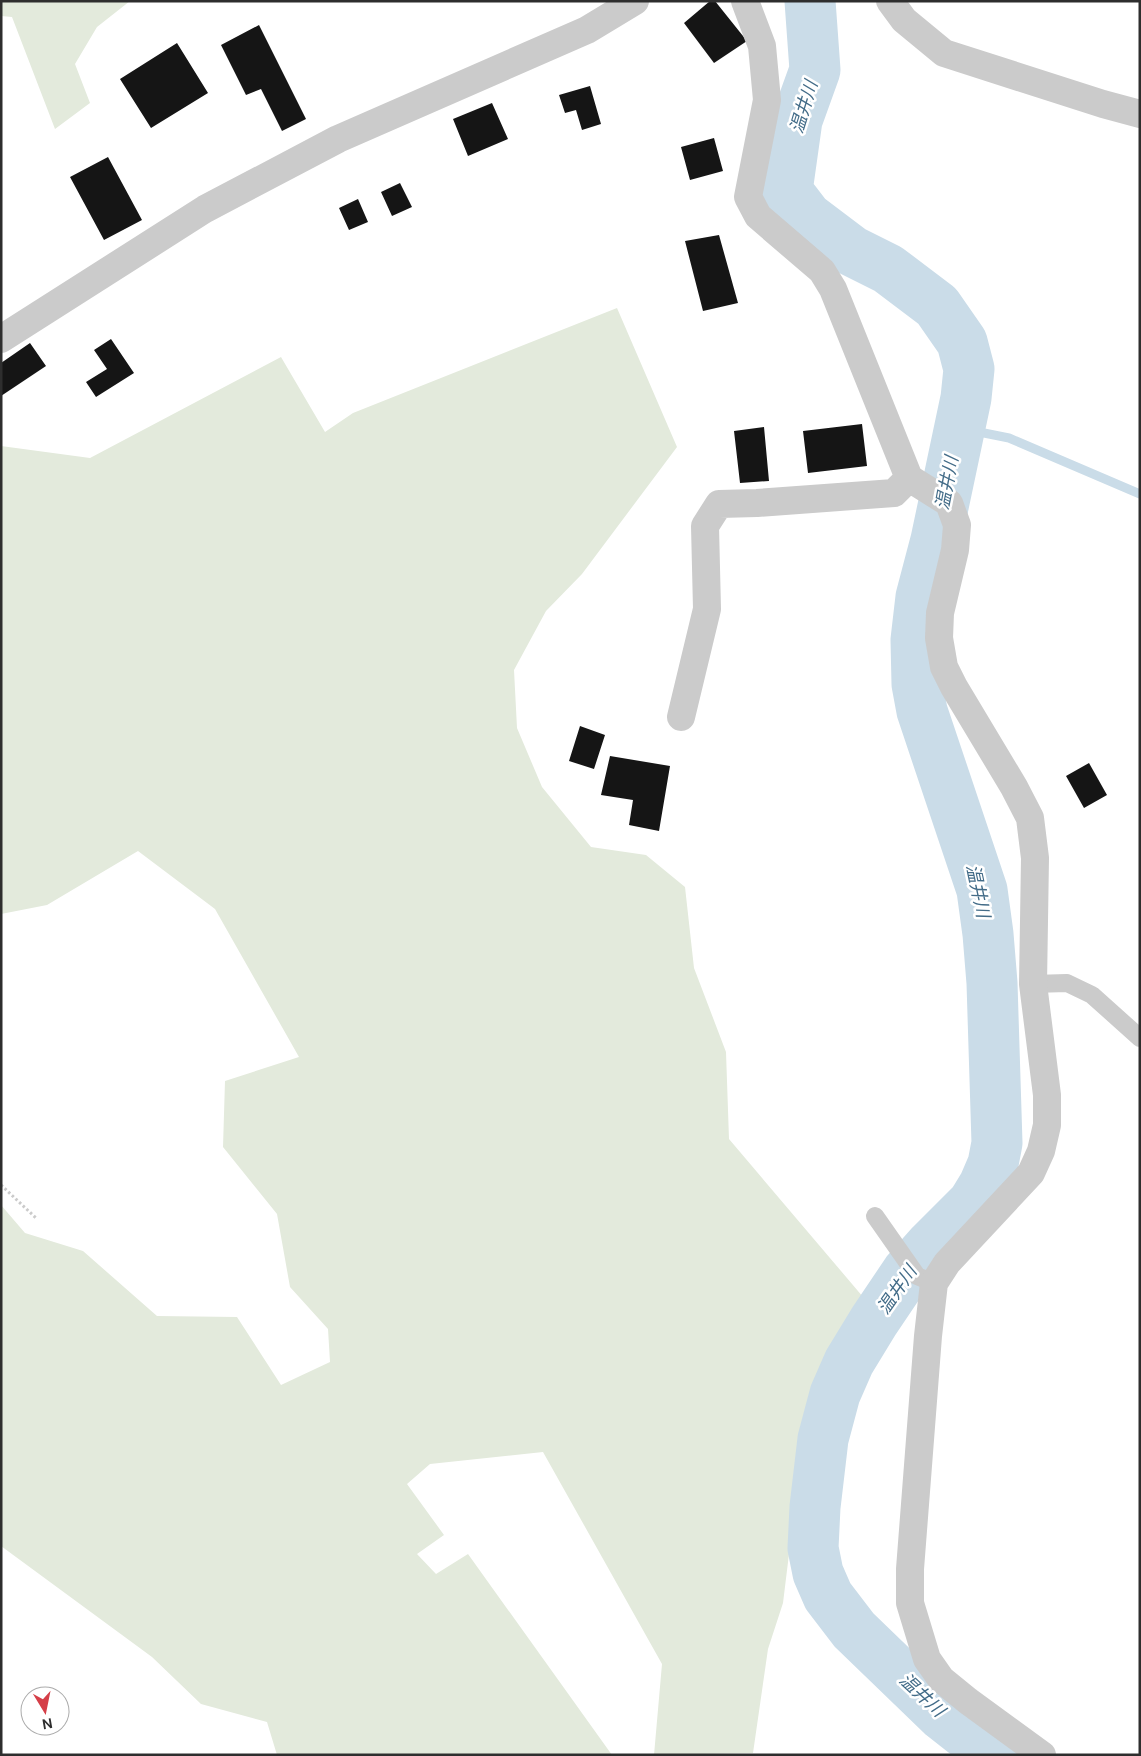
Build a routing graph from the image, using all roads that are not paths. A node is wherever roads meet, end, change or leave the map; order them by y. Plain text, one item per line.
1 (635, 1) edge
2 (745, 1) edge
3 (890, 1) edge
4 (1140, 114) edge
5 (1, 338) edge
6 (908, 478) junction
7 (681, 717) dead end
8 (1033, 984) junction
9 (1140, 1038) edge
10 (875, 1216) dead end
11 (926, 1280) junction
12 (1042, 1755) edge

1 - 5 street
2 - 6 street
3 - 4 street
6 - 7 street
6 - 8 street
8 - 9 lane
8 - 11 street
10 - 11 lane
11 - 12 street

